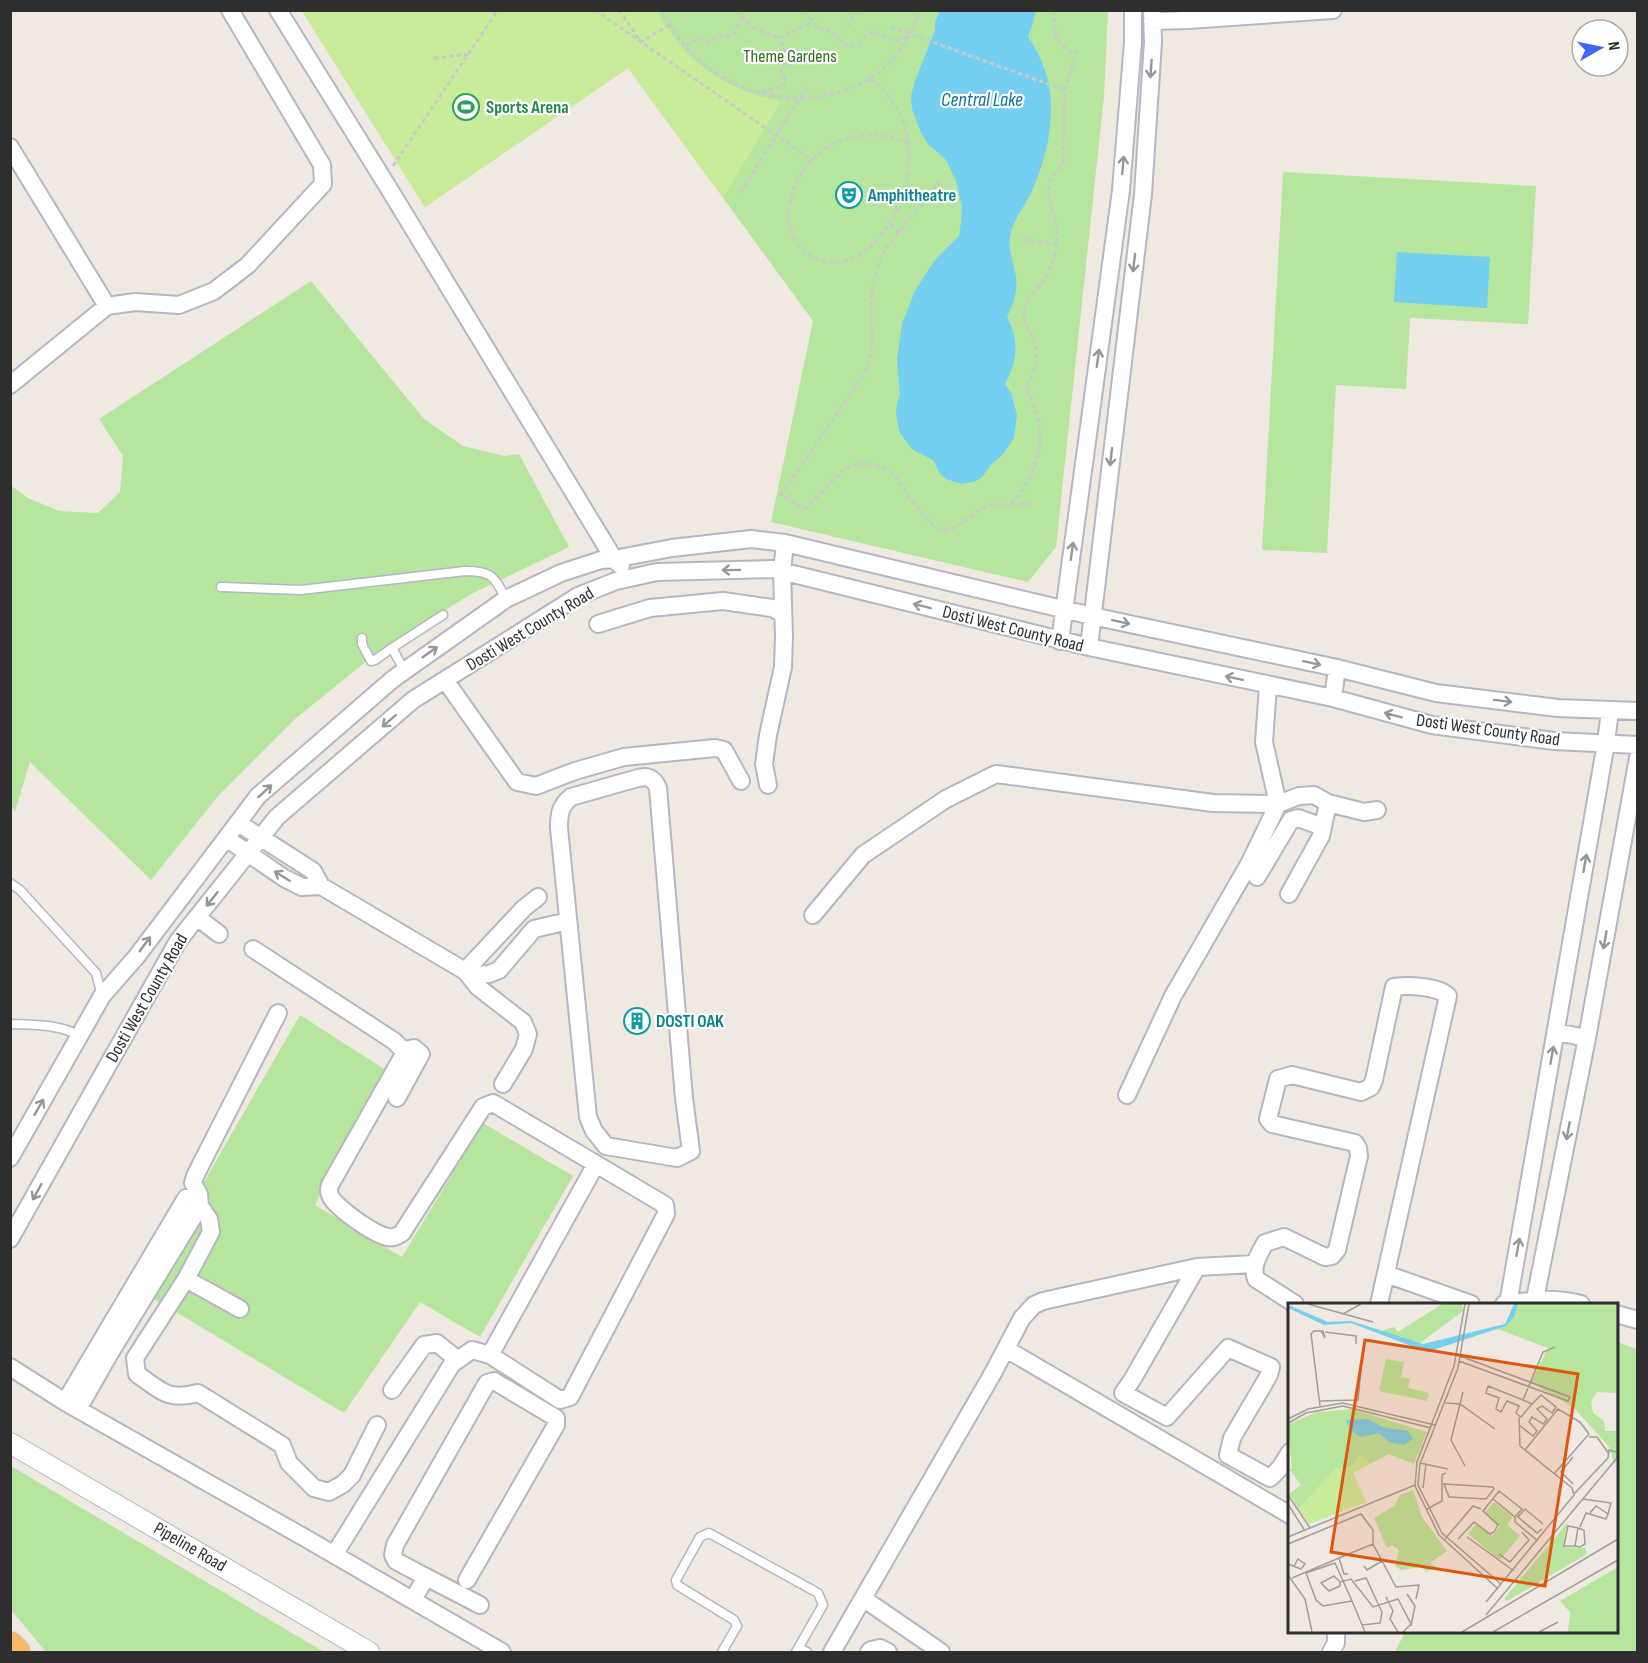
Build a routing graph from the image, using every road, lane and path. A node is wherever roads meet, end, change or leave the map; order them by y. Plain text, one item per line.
1 (230, 10) edge
2 (278, 10) edge
3 (498, 10) edge
4 (595, 10) edge
5 (619, 10) edge
6 (662, 10) edge
7 (738, 10) edge
8 (806, 10) edge
9 (858, 10) edge
10 (919, 10) edge
11 (1056, 10) edge
12 (1132, 10) edge
13 (1333, 10) edge
14 (1188, 15) edge
15 (742, 16) junction
16 (1152, 16) edge
17 (812, 22) junction
18 (669, 25) junction
19 (847, 27) dead end
20 (891, 27) dead end
21 (911, 34) junction
22 (780, 38) junction
23 (641, 42) junction
24 (1133, 42) junction
25 (1153, 42) junction
26 (1077, 46) dead end
27 (687, 47) junction
28 (470, 54) junction
29 (1075, 54) junction
30 (434, 58) dead end
31 (870, 79) junction
32 (807, 87) dead end
33 (1065, 90) junction
34 (759, 93) junction
35 (800, 98) junction
36 (776, 135) junction
37 (908, 143) junction
38 (10, 147) edge
39 (812, 160) junction
40 (383, 180) junction
41 (940, 180) dead end
42 (1121, 189) junction
43 (740, 194) dead end
44 (1143, 194) junction
45 (890, 224) junction
46 (899, 232) junction
47 (1023, 238) dead end
48 (1057, 245) junction
49 (107, 306) junction
50 (10, 385) edge
51 (1011, 504) junction
52 (1032, 504) dead end
53 (785, 543) junction
54 (614, 559) junction
55 (782, 571) junction
56 (630, 578) junction
57 (221, 587) dead end
58 (506, 599) junction
59 (1064, 609) junction
60 (783, 614) junction
61 (443, 615) dead end
62 (1092, 616) junction
63 (598, 624) dead end
64 (362, 638) dead end
65 (1060, 640) junction
66 (1089, 647) junction
67 (392, 648) junction
68 (1337, 668) junction
69 (404, 670) junction
70 (445, 680) junction
71 (1268, 686) junction
72 (1333, 698) junction
73 (1610, 710) junction
74 (1638, 711) edge
75 (1606, 743) junction
76 (1638, 745) edge
77 (1638, 758) edge
78 (741, 781) dead end
79 (768, 785) dead end
80 (1328, 803) junction
81 (1278, 804) junction
82 (1377, 810) dead end
83 (238, 822) junction
84 (1323, 827) junction
85 (260, 837) junction
86 (226, 838) junction
87 (248, 853) junction
88 (1257, 877) dead end
89 (10, 883) edge
90 (321, 886) junction
91 (1289, 894) dead end
92 (538, 897) dead end
93 (813, 915) dead end
94 (197, 917) junction
95 (568, 921) junction
96 (219, 934) dead end
97 (253, 949) dead end
98 (465, 971) junction
99 (102, 996) junction
100 (278, 1014) dead end
101 (10, 1024) edge
102 (1556, 1032) junction
103 (80, 1036) junction
104 (1587, 1038) junction
105 (403, 1050) junction
106 (503, 1084) dead end
107 (1127, 1095) dead end
108 (397, 1098) dead end
109 (10, 1158) edge
110 (596, 1164) junction
111 (200, 1200) junction
112 (15, 1219) edge
113 (10, 1239) edge
114 (1254, 1264) junction
115 (1197, 1267) junction
116 (1386, 1274) junction
117 (186, 1279) junction
118 (1534, 1302) edge
119 (1292, 1303) edge
120 (1379, 1303) edge
121 (1466, 1303) edge
122 (1507, 1303) edge
123 (1573, 1303) edge
124 (240, 1309) dead end
125 (1618, 1314) edge
126 (1638, 1320) edge
127 (1006, 1349) junction
128 (490, 1355) junction
129 (458, 1360) junction
130 (10, 1367) edge
131 (392, 1390) dead end
132 (71, 1406) junction
133 (377, 1425) dead end
134 (10, 1443) edge
135 (1288, 1455) edge
136 (1288, 1514) edge
137 (334, 1555) junction
138 (426, 1577) junction
139 (467, 1580) dead end
140 (864, 1599) junction
141 (413, 1600) junction
142 (480, 1605) dead end
143 (1336, 1633) edge
144 (10, 1646) edge
145 (801, 1651) edge
146 (15, 1653) edge
147 (369, 1653) edge
148 (502, 1653) edge
149 (722, 1653) edge
150 (832, 1653) edge
151 (869, 1653) edge
152 (888, 1653) edge
153 (941, 1653) edge
154 (1331, 1653) edge

1 - 49 street
2 - 40 street
3 - 28 path
4 - 23 path
5 - 23 path
6 - 18 path
7 - 15 path
8 - 17 path
9 - 19 path
10 - 21 path
11 - 29 path
12 - 24 street
13 - 14 street
14 - 16 street
15 - 22 path
15 - 27 path
16 - 25 street
17 - 21 path
17 - 22 path
18 - 23 path
18 - 27 path
20 - 21 path
21 - 31 path
21 - 33 path
22 - 34 path
23 - 36 path
24 - 25 street
42 -> 24 street
25 -> 44 street
26 - 29 path
27 - 34 path
28 - 30 path
28 - 40 path
29 - 33 path
31 - 35 path
31 - 37 path
32 - 35 path
33 - 48 path
34 - 35 path
35 - 36 path
36 - 39 path
36 - 43 path
37 - 39 path
37 - 45 path
38 - 49 street
39 - 45 path
40 - 54 street
41 - 46 path
42 - 44 street
59 -> 42 street
44 -> 62 street
45 - 46 path
46 - 51 path
47 - 48 path
48 - 51 path
49 - 50 street
51 - 52 path
53 - 54 street, Dosti West County Road
53 - 55 street
53 - 59 street, Dosti West County Road
54 - 56 street
54 - 58 street, Dosti West County Road
55 -> 56 street, Dosti West County Road
55 - 60 street
65 -> 55 street, Dosti West County Road
56 - 70 street, Dosti West County Road
57 - 58 lane
69 -> 58 street, Dosti West County Road
59 - 62 street, Dosti West County Road
59 - 65 street
60 - 63 street
60 - 79 street
61 - 67 lane
62 - 66 street
62 -> 68 street, Dosti West County Road
64 - 67 lane
65 - 66 street, Dosti West County Road
71 -> 66 street, Dosti West County Road
67 - 69 lane
68 - 72 street
68 -> 73 street, Dosti West County Road
83 -> 69 street, Dosti West County Road
70 - 78 street
70 -> 85 street, Dosti West County Road
71 - 72 street, Dosti West County Road
71 - 81 street
75 -> 72 street, Dosti West County Road
73 - 74 street, Dosti West County Road
73 - 75 street
75 - 76 street, Dosti West County Road
102 -> 75 street
77 -> 104 street
80 - 81 street
80 - 82 street
80 - 84 street
81 - 93 street
81 - 107 street
83 - 85 street
83 - 86 street, Dosti West County Road
84 - 88 street
84 - 91 street
85 - 87 street, Dosti West County Road
85 - 90 street
86 - 87 street
99 -> 86 street, Dosti West County Road
90 -> 87 street
87 -> 94 street, Dosti West County Road
89 - 99 lane
90 - 98 street
92 - 98 street
94 - 96 street
94 -> 112 street, Dosti West County Road
95 - 95 street
95 - 98 street
97 - 105 street
98 - 106 street
99 - 103 street, Dosti West County Road
100 - 111 street
101 - 103 lane
102 - 104 street
122 -> 102 street
109 -> 103 street, Dosti West County Road
104 -> 118 street
105 - 108 street
105 - 110 street
110 - 128 street
110 - 128 street
111 - 117 street
111 - 132 street
112 - 113 street, Dosti West County Road
114 - 115 street
114 - 116 street
114 - 119 street
115 - 127 street
115 - 135 street
116 - 120 street
116 - 121 street
117 - 124 street
117 - 133 street
118 - 123 street
125 - 126 street
127 - 136 street
127 - 140 street
128 - 129 street
129 - 131 street
129 - 137 street
130 - 132 street
132 - 137 street
134 - 147 street, Pipeline Road
137 - 141 street
138 - 139 street
138 - 141 street
138 - 142 street
140 - 150 street
140 - 153 street
141 - 148 street
143 - 154 street
144 - 146 highway
145 - 149 lane
151 - 152 street

